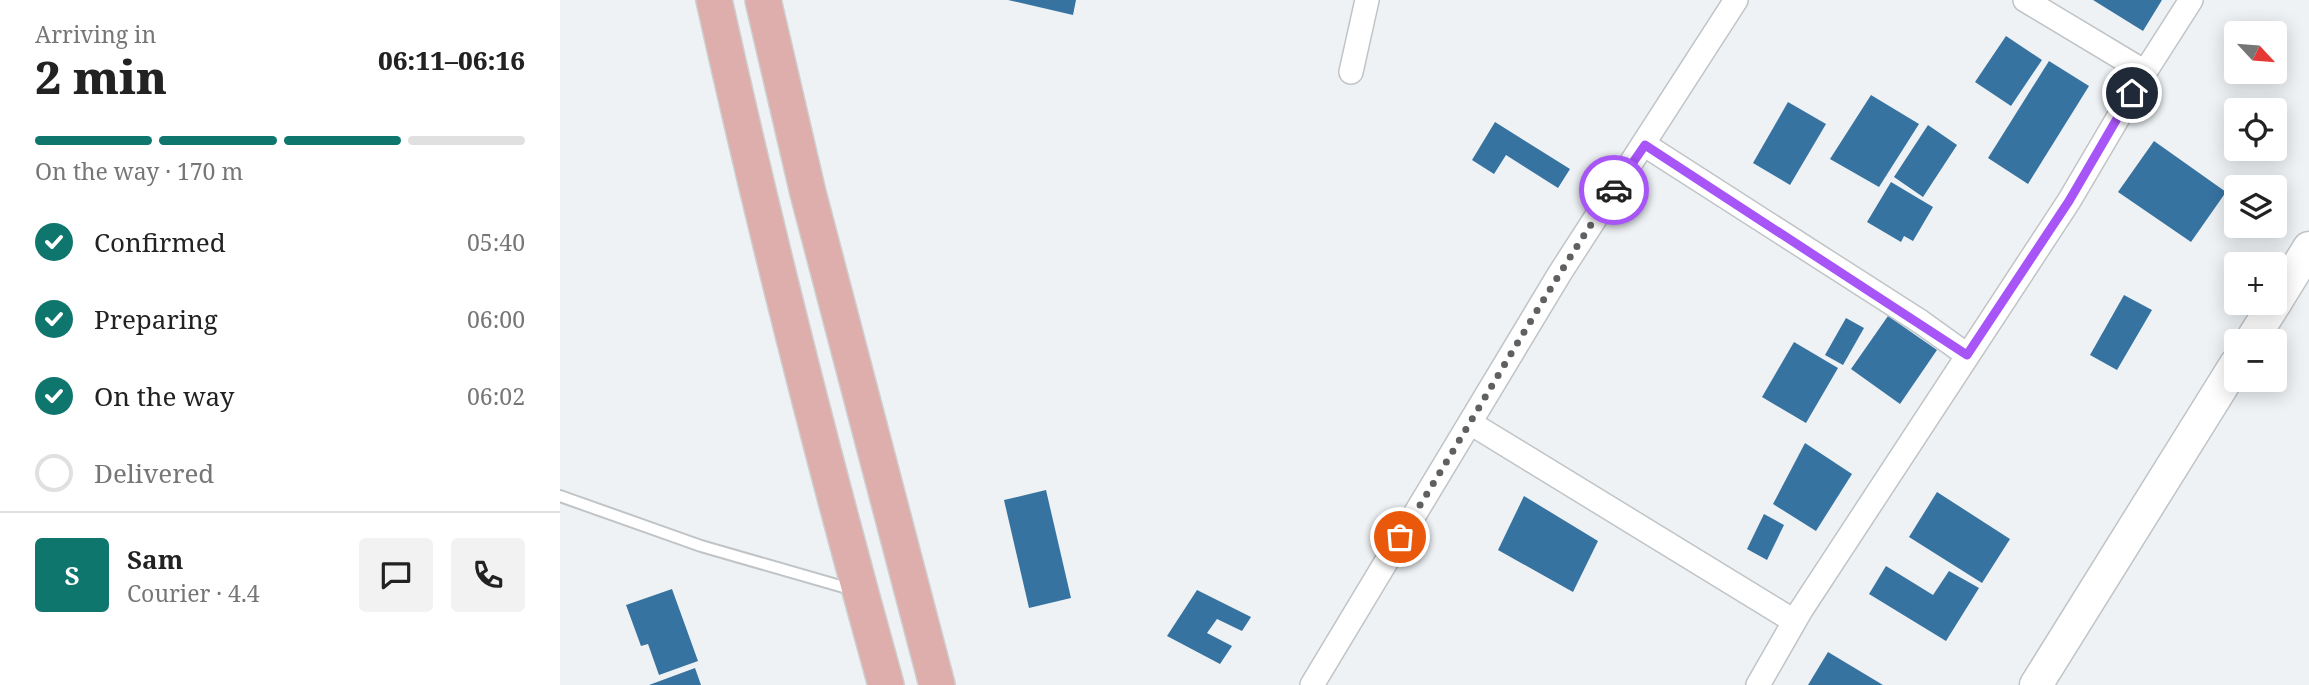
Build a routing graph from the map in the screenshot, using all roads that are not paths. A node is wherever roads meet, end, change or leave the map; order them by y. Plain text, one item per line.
1 (713, 0) edge
2 (763, 0) edge
3 (1367, 0) edge
4 (1736, 0) edge
5 (2025, 0) edge
6 (2192, 0) edge
7 (1351, 72) dead end
8 (2145, 72) junction
9 (1645, 145) junction
10 (2309, 248) edge
11 (2287, 284) edge
12 (1967, 355) junction
13 (2224, 383) edge
14 (1472, 424) junction
15 (560, 496) edge
16 (860, 592) junction
17 (1794, 621) junction
18 (887, 685) edge
19 (937, 685) edge
20 (1312, 685) edge
21 (1758, 685) edge
22 (2036, 685) edge

1 - 16 main road
2 - 19 main road
3 - 7 street
4 - 9 street
5 - 8 street
6 - 8 street
8 - 12 street
9 - 12 street
9 - 14 street
10 - 11 street
12 - 17 street
13 - 22 street
14 - 17 street
14 - 20 street
15 - 16 lane
16 - 18 main road
17 - 21 street

